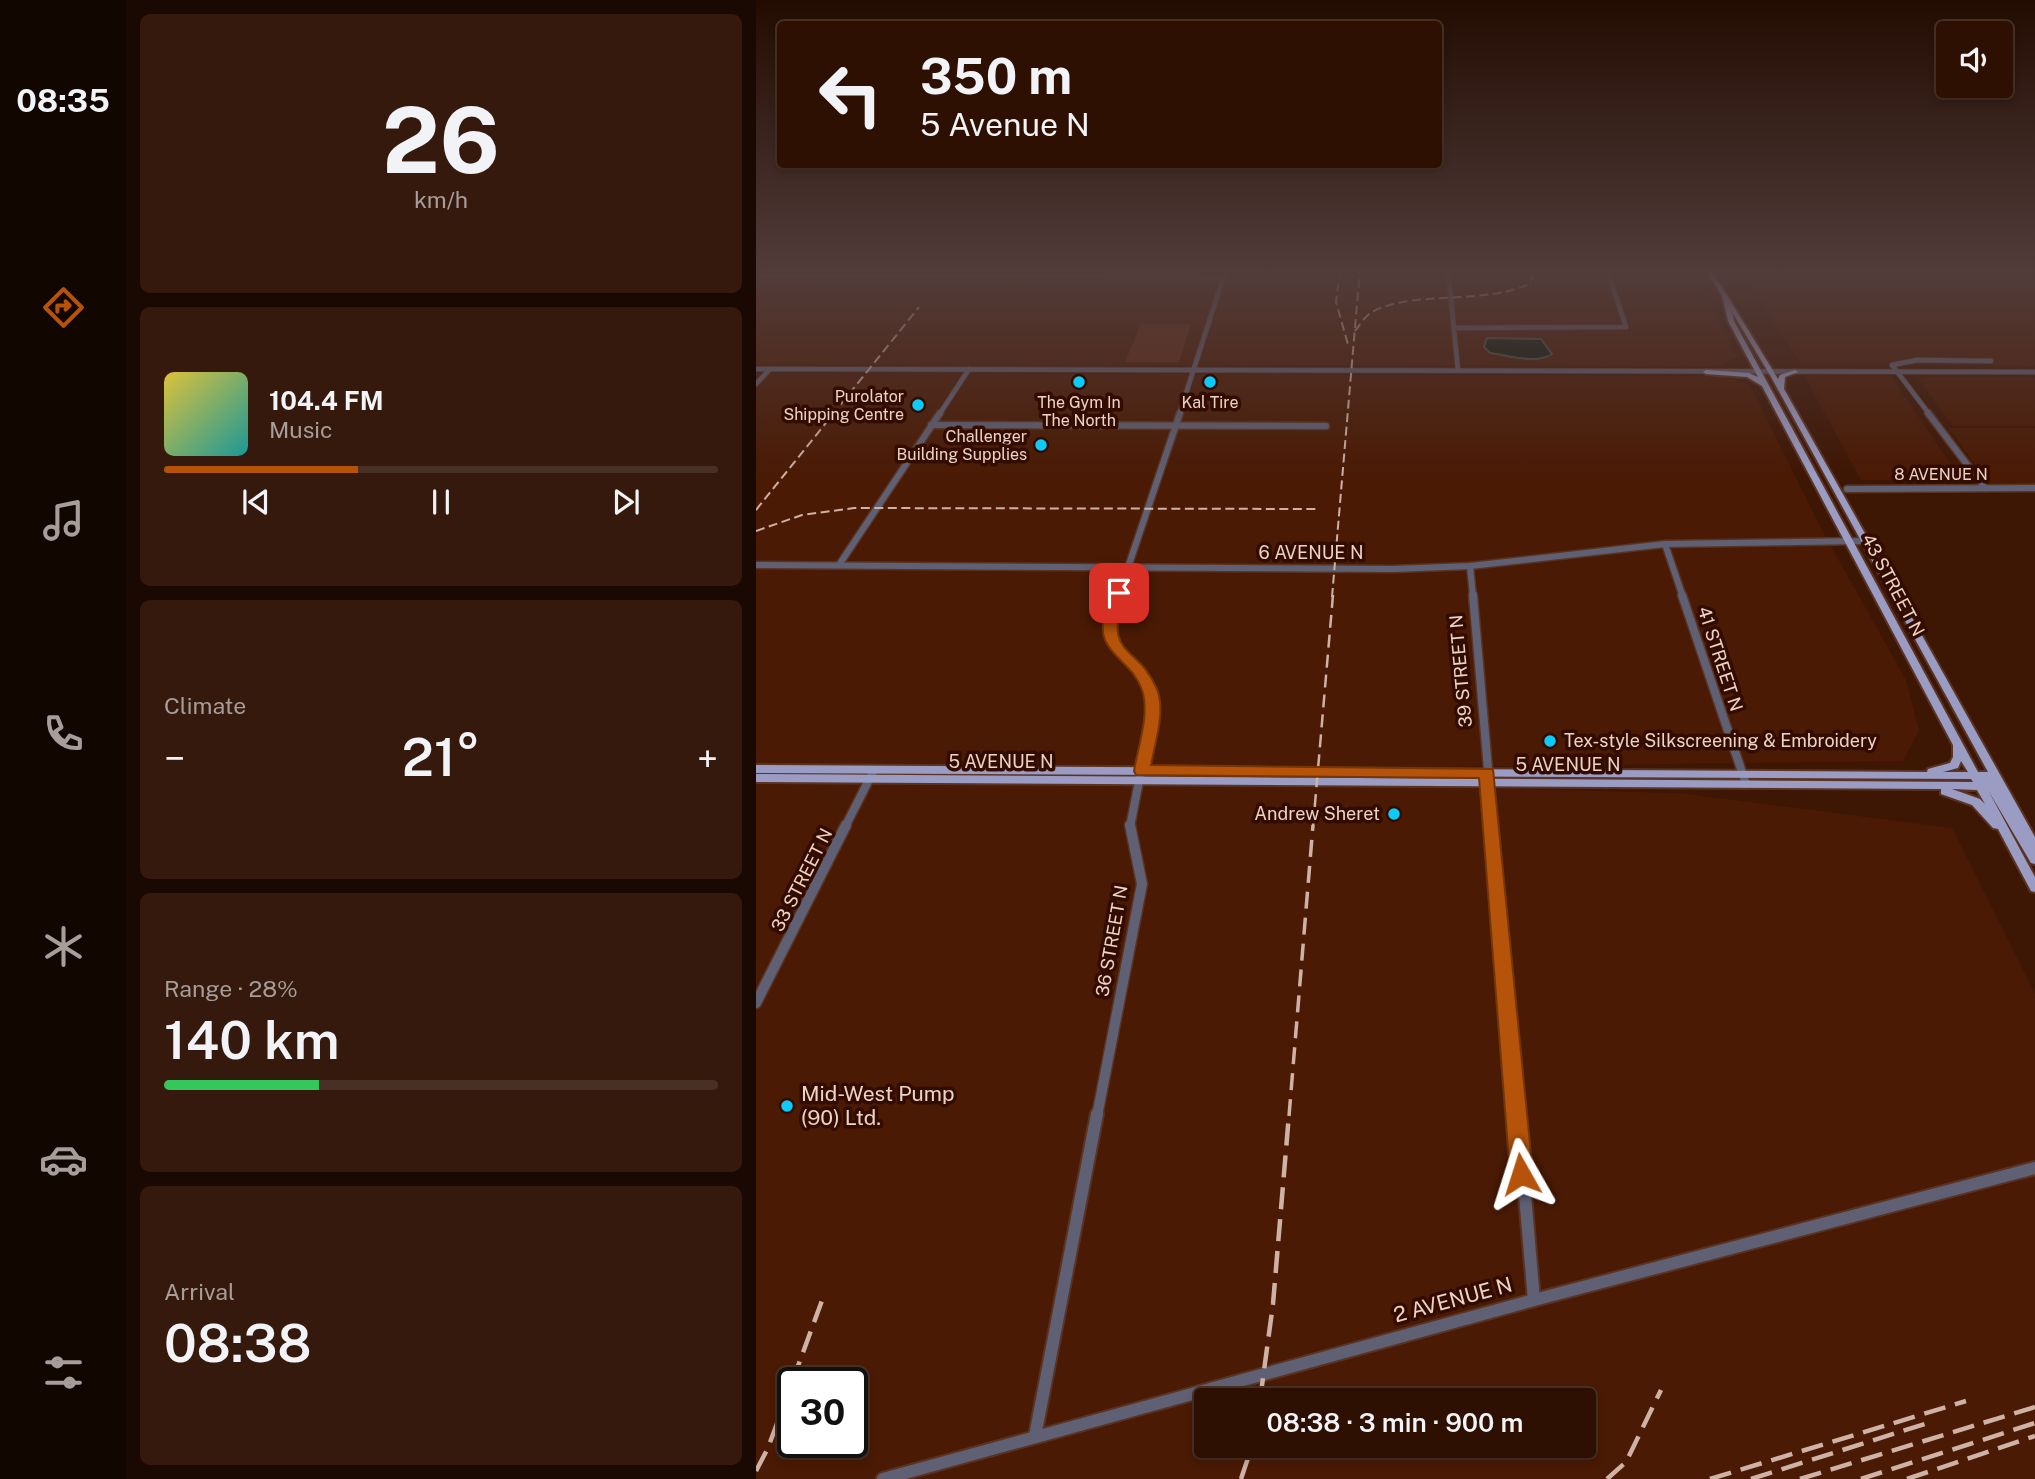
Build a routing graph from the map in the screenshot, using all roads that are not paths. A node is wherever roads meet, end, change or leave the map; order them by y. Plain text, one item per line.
1 (1204, 338) edge
2 (1455, 338) edge
3 (1740, 338) edge
4 (1741, 338) edge
5 (1752, 338) edge
6 (1749, 354) junction
7 (1992, 361) dead end
8 (756, 369) edge
9 (770, 369) junction
10 (969, 369) junction
11 (1194, 369) junction
12 (1458, 370) junction
13 (1706, 372) junction
14 (1738, 372) junction
15 (1758, 372) junction
16 (1771, 372) junction
17 (1795, 372) junction
18 (1898, 372) junction
19 (2035, 372) edge
20 (756, 384) edge
21 (1766, 385) junction
22 (1781, 389) junction
23 (1796, 417) junction
24 (931, 425) junction
25 (1177, 425) junction
26 (1326, 426) dead end
27 (1984, 488) junction
28 (2035, 488) edge
29 (1847, 489) dead end
30 (1849, 541) junction
31 (1865, 541) junction
32 (1665, 544) junction
33 (756, 565) edge
34 (839, 565) junction
35 (1469, 566) junction
36 (1128, 568) junction
37 (1902, 607) junction
38 (1957, 743) junction
39 (756, 769) edge
40 (873, 774) junction
41 (1141, 775) junction
42 (1898, 776) junction
43 (756, 778) edge
44 (1487, 778) junction
45 (1744, 779) junction
46 (1990, 782) junction
47 (1918, 786) junction
48 (2013, 846) junction
49 (2035, 847) edge
50 (2035, 860) edge
51 (2035, 888) edge
52 (756, 1003) edge
53 (2035, 1168) edge
54 (1534, 1300) junction
55 (1035, 1436) junction
56 (883, 1479) edge

1 - 11 street, 36 STREET N
2 - 12 street
3 - 6 main road, 43 STREET N
4 - 16 main road
5 - 16 main road, 43 STREET N
6 - 14 main road
6 - 15 main road, 43 STREET N
7 - 18 street
8 - 9 street
9 - 10 street
9 - 20 street
10 - 11 street
10 - 24 street
11 - 12 street
11 - 25 street, 36 STREET N
12 - 13 street
13 - 14 street
13 - 21 main road
14 - 15 street
15 - 16 street
15 - 21 main road, 43 STREET N
15 - 23 main road
16 - 17 street
16 - 22 main road, 43 STREET N
17 - 18 street
17 - 22 main road
18 - 19 street
18 - 27 street
21 - 30 main road, 43 STREET N
22 - 23 main road, 43 STREET N
23 - 31 main road, 43 STREET N
24 - 25 street
24 - 34 street
25 - 26 street
25 - 36 street, 36 STREET N
27 - 28 street, 8 AVENUE N
27 - 29 street, 8 AVENUE N
30 - 31 street, 6 AVENUE N
30 - 32 street, 6 AVENUE N
30 - 37 main road
30 - 38 main road, 43 STREET N
31 - 37 main road, 43 STREET N
32 - 35 street, 6 AVENUE N
32 - 45 street, 41 STREET N
33 - 34 street, 6 AVENUE N
34 - 36 street, 6 AVENUE N
35 - 36 street, 6 AVENUE N
35 - 44 street, 39 STREET N
36 - 41 street, 36 STREET N
37 - 46 main road, 43 STREET N
38 - 42 main road
38 - 46 main road, 43 STREET N
39 - 40 main road, 5 AVENUE N
40 - 41 main road, 5 AVENUE N
40 - 43 main road, 5 AVENUE N
40 - 52 street, 33 STREET N
41 - 44 main road, 5 AVENUE N
41 - 55 street, 36 STREET N
42 - 45 main road, 5 AVENUE N
42 - 46 main road, 5 AVENUE N
44 - 45 main road, 5 AVENUE N
44 - 54 street, 39 STREET N
45 - 47 main road, 5 AVENUE N
46 - 47 main road, 5 AVENUE N
46 - 48 main road, 43 STREET N
46 - 49 main road, 43 STREET N
46 - 50 main road
47 - 48 main road
48 - 51 main road, 43 STREET N
53 - 54 street, 2 AVENUE N
54 - 55 street, 2 AVENUE N
55 - 56 street, 2 AVENUE N

